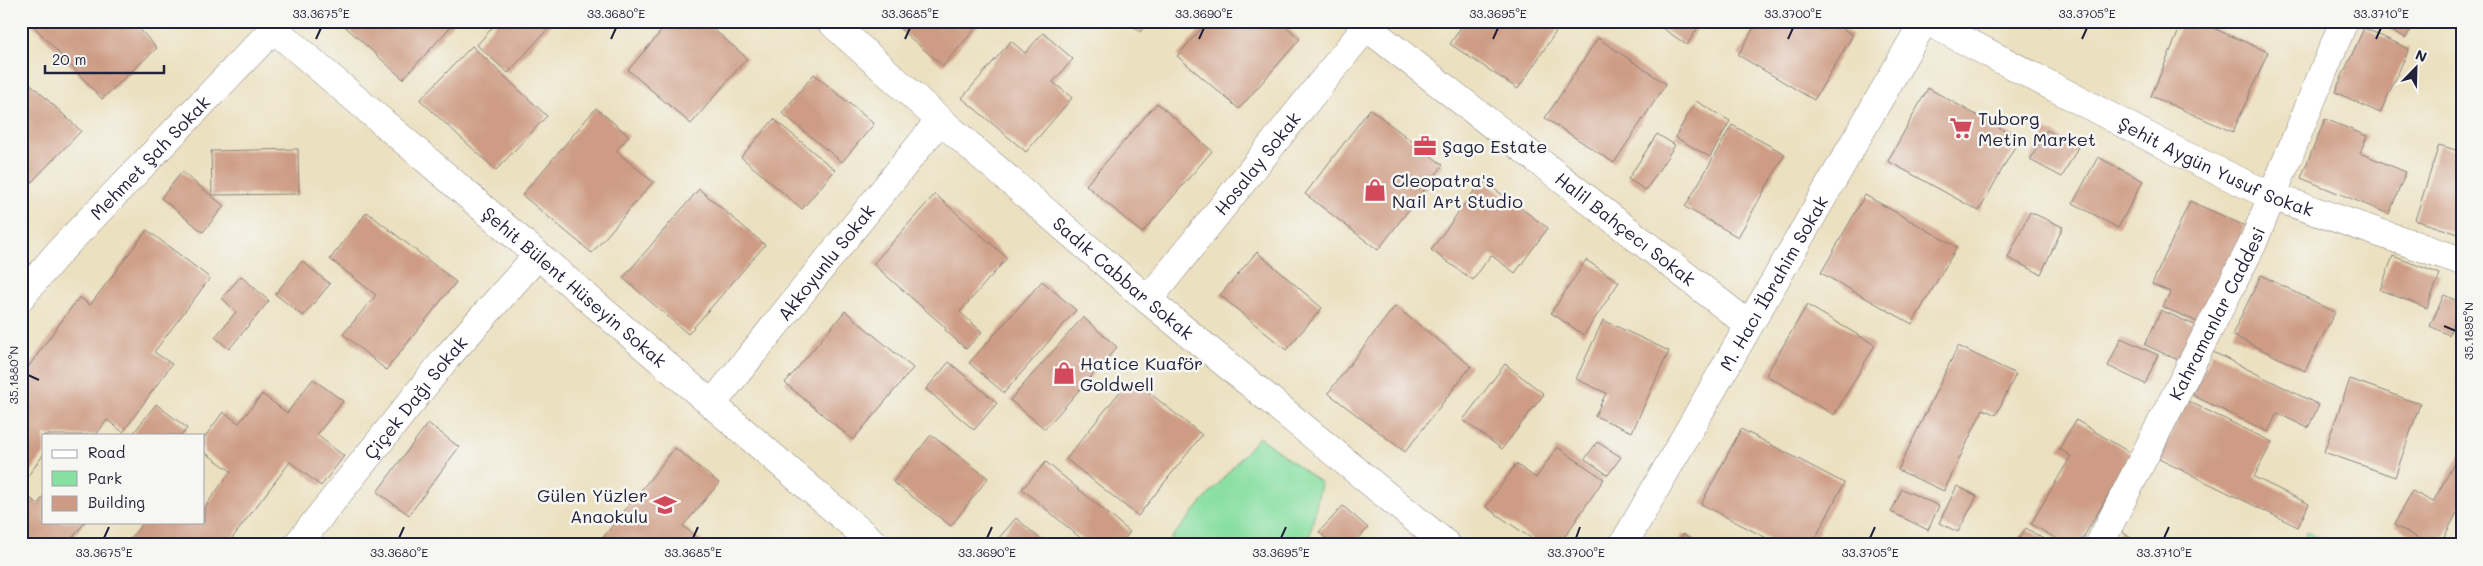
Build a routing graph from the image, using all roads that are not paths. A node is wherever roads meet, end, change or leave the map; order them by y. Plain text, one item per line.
1 (830, 21) edge
2 (1926, 21) edge
3 (2344, 21) edge
4 (1363, 24) edge
5 (277, 25) edge
6 (940, 120) junction
7 (2271, 196) junction
8 (538, 255) junction
9 (2462, 261) edge
10 (21, 297) edge
11 (1148, 300) junction
12 (1749, 325) junction
13 (712, 404) junction
14 (297, 545) edge
15 (876, 545) edge
16 (1448, 545) edge
17 (1623, 545) edge
18 (2099, 545) edge

1 - 6 street, Sadık Cabbar Sokak
2 - 7 street, Şehit Aygün Yusuf Sokak
2 - 12 street, M. Hacı İbrahim Sokak
3 - 7 street, Kahramanlar Caddesi
4 - 11 street, Hosalay Sokak
4 - 12 street, Halil Bahçecı Sokak
5 - 8 street, Şehit Bülent Hüseyin Sokak
5 - 10 street, Mehmet Şah Sokak
6 - 11 street, Sadık Cabbar Sokak
6 - 13 street, Akkoyunlu Sokak
7 - 9 street, Şehit Aygün Yusuf Sokak
7 - 18 street, Kahramanlar Caddesi
8 - 13 street, Şehit Bülent Hüseyin Sokak
8 - 14 street, Çiçek Dağı Sokak
11 - 16 street, Sadık Cabbar Sokak
12 - 17 street, M. Hacı İbrahim Sokak
13 - 15 street, Şehit Bülent Hüseyin Sokak

